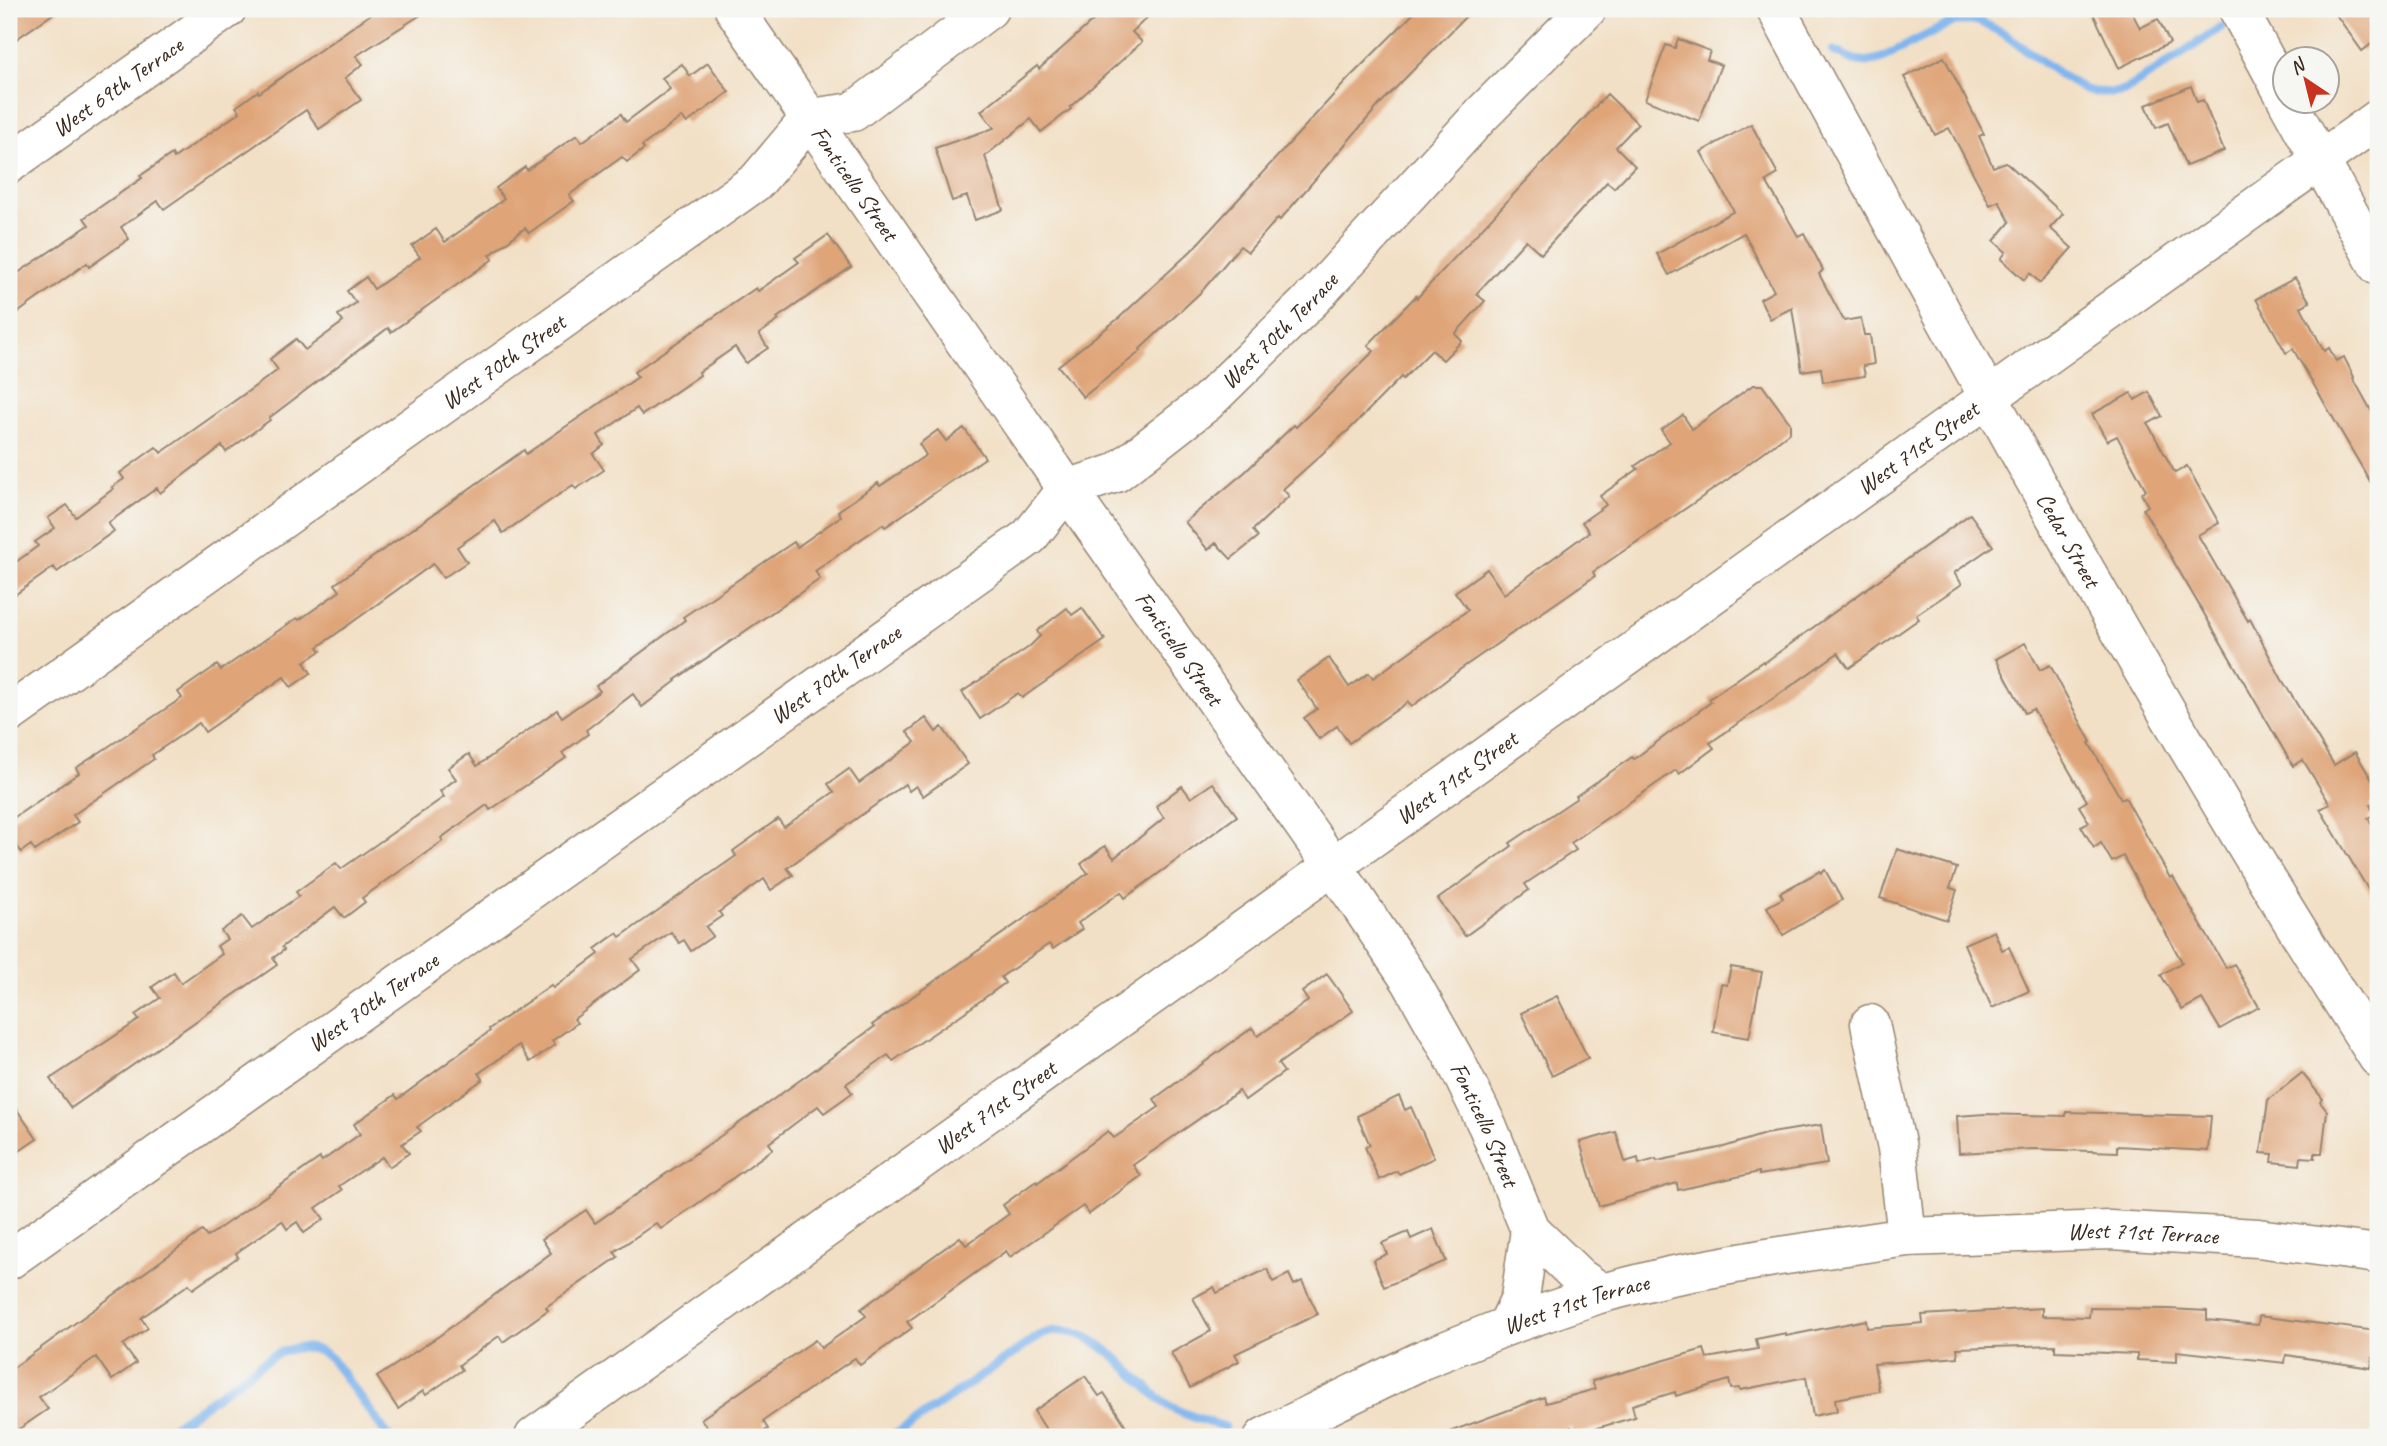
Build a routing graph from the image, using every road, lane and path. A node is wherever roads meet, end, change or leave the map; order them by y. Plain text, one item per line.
1 (227, 9) edge
2 (734, 9) edge
3 (989, 9) edge
4 (1587, 9) edge
5 (1776, 9) edge
6 (2238, 9) edge
7 (2272, 72) edge
8 (2296, 116) edge
9 (810, 118) junction
10 (2378, 120) edge
11 (2321, 160) junction
12 (9, 164) edge
13 (2378, 265) edge
14 (1988, 398) junction
15 (1067, 489) junction
16 (9, 714) edge
17 (1332, 867) junction
18 (1870, 1024) dead end
19 (2378, 1058) edge
20 (1530, 1230) junction
21 (26, 1231) edge
22 (1907, 1237) junction
23 (2378, 1254) edge
24 (9, 1260) edge
25 (1602, 1293) junction
26 (1507, 1326) junction
27 (534, 1437) edge
28 (1264, 1437) edge

1 - 12 street, West 69th Terrace
2 - 9 street, Fonticello Street
3 - 9 street
4 - 15 street, West 70th Terrace
5 - 14 street, Cedar Street
6 - 7 street
8 - 11 street
9 - 15 street, Fonticello Street
9 - 16 street, West 70th Street
10 - 11 street, West 71st Street
11 - 13 street
11 - 14 street, West 71st Street
14 - 17 street, West 71st Street
14 - 19 street, Cedar Street
15 - 17 street, Fonticello Street
15 - 21 street, West 70th Terrace
17 - 20 street, Fonticello Street
17 - 27 street, West 71st Street
18 - 22 street
20 - 25 street, Fonticello Street
20 - 26 street
21 - 24 street, West 70th Terrace
22 - 23 street, West 71st Terrace
22 - 25 street, West 71st Terrace
25 - 26 street, West 71st Terrace
26 - 28 street, West 71st Terrace

